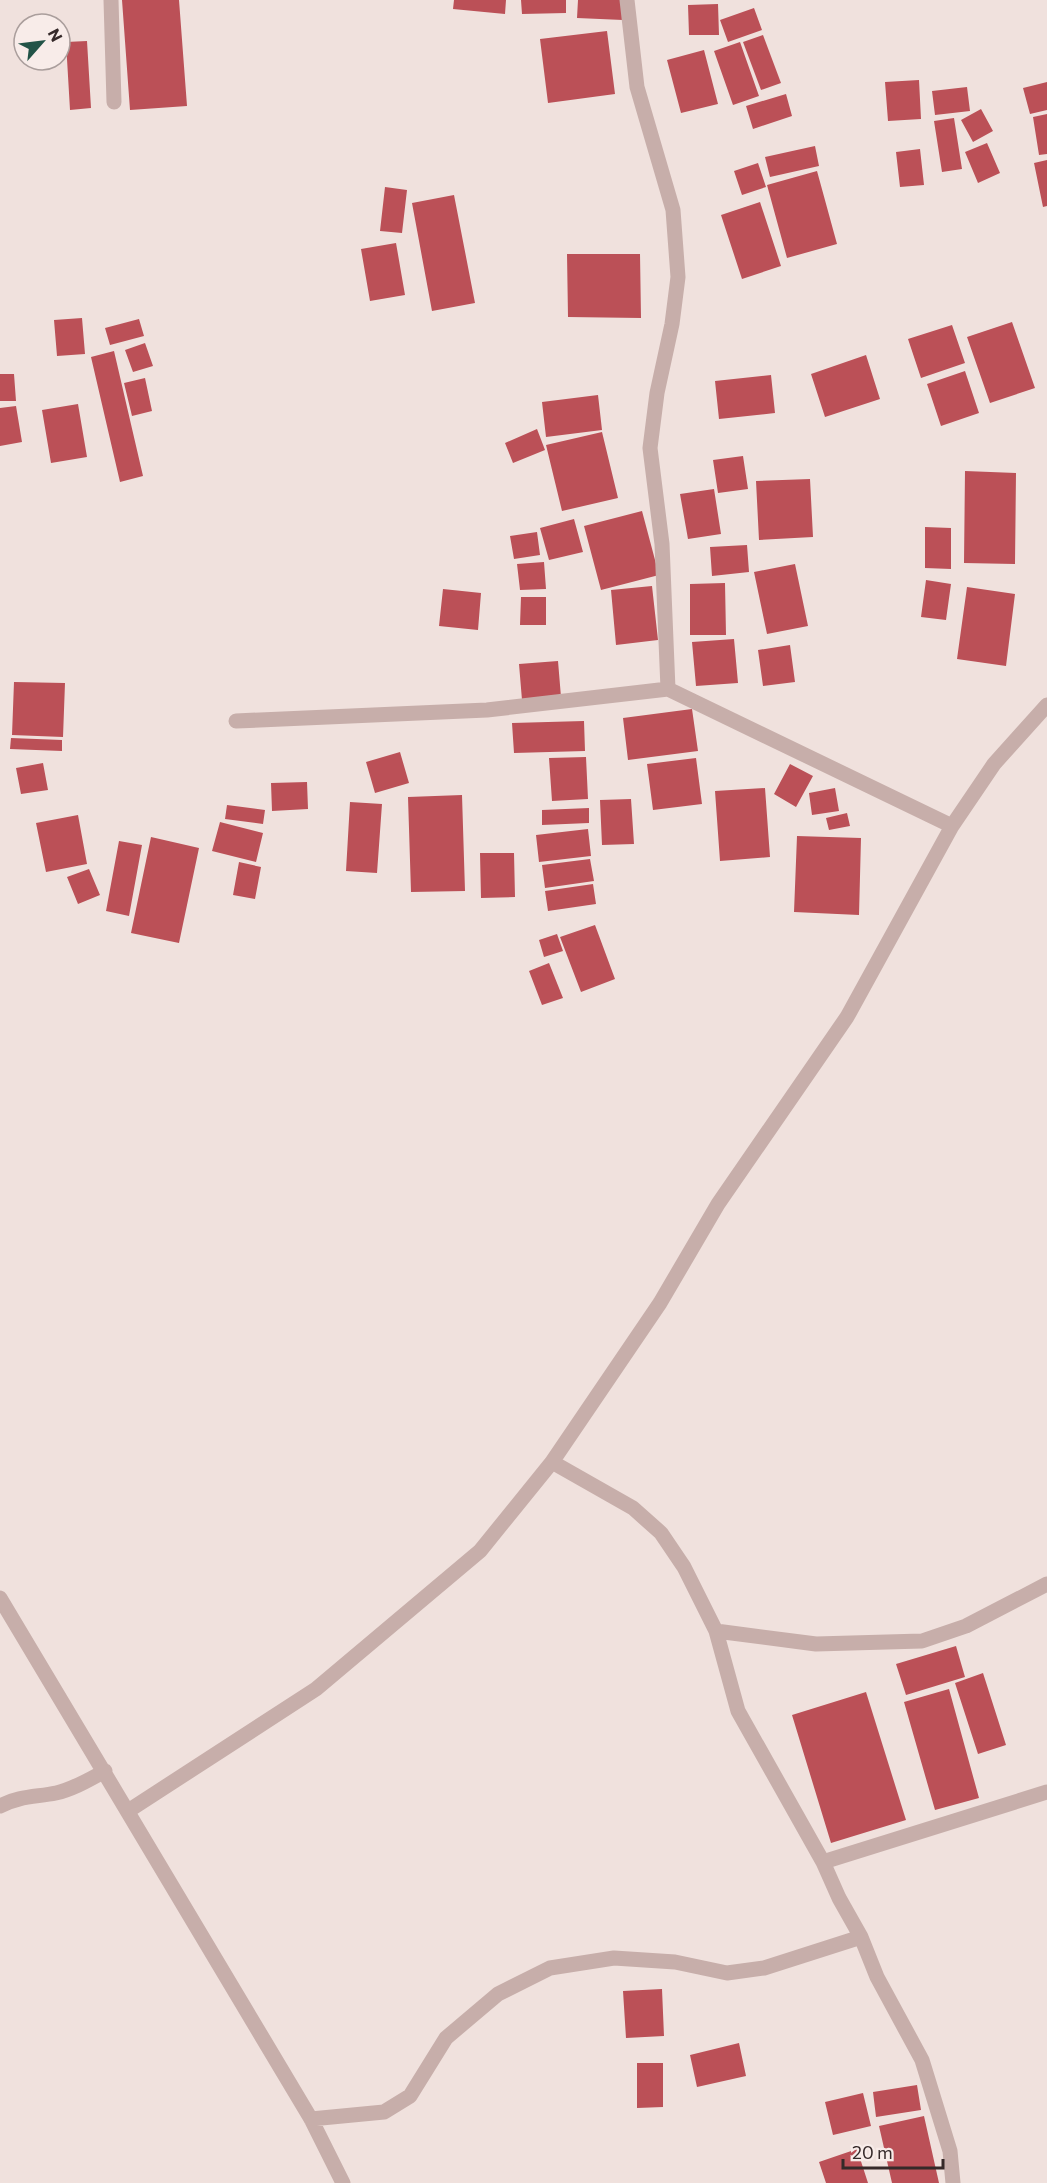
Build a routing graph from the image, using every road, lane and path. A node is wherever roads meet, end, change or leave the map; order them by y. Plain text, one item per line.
1 (111, 0) edge
2 (627, 0) edge
3 (114, 102) dead end
4 (668, 689) junction
5 (1047, 705) edge
6 (236, 722) dead end
7 (951, 826) junction
8 (552, 1462) junction
9 (1047, 1584) edge
10 (0, 1598) edge
11 (716, 1631) junction
12 (105, 1771) junction
13 (1047, 1792) edge
14 (0, 1806) edge
15 (128, 1811) junction
16 (823, 1862) junction
17 (861, 1937) junction
18 (310, 2119) junction
19 (343, 2183) edge
20 (953, 2183) edge

1 - 3 street
2 - 4 street
4 - 6 street
4 - 7 street
5 - 7 street
7 - 8 street
8 - 11 street
8 - 15 street
9 - 11 street
10 - 12 street
11 - 16 street
12 - 14 street
12 - 15 street
13 - 16 street
15 - 18 street
16 - 17 street
17 - 18 street
17 - 20 street
18 - 19 street

